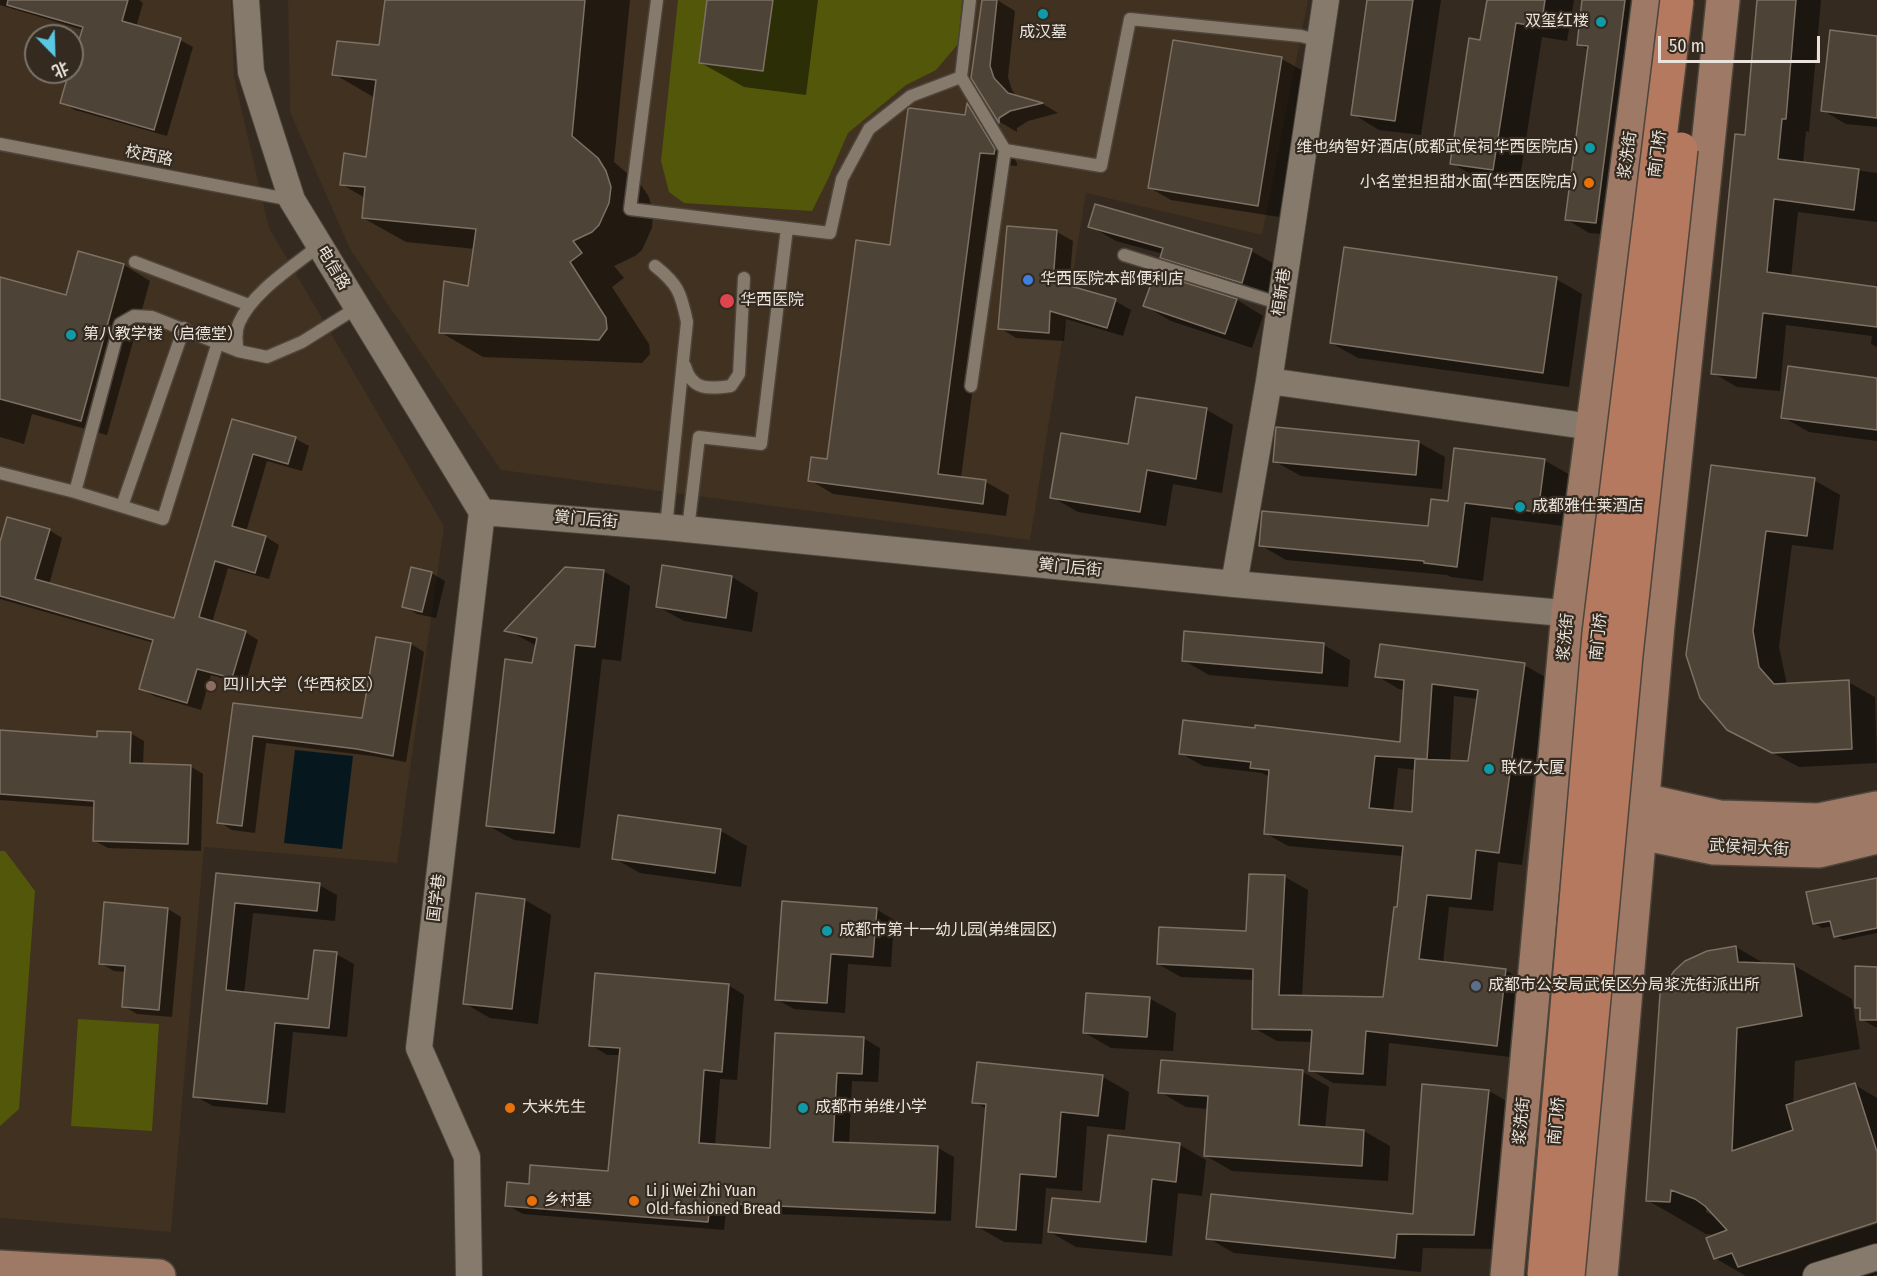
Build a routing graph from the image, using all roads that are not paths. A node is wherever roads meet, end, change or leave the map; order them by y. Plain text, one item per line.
1 (246, 0) edge
2 (657, 0) edge
3 (970, 0) edge
4 (1326, 0) edge
5 (1648, 0) edge
6 (1677, 0) edge
7 (1698, 0) edge
8 (1723, 0) edge
9 (1320, 41) junction
10 (961, 77) junction
11 (0, 144) edge
12 (1005, 150) junction
13 (292, 200) junction
14 (787, 228) junction
15 (320, 245) junction
16 (1124, 255) dead end
17 (135, 262) dead end
18 (655, 266) dead end
19 (744, 278) dead end
20 (1281, 304) junction
21 (249, 305) junction
22 (358, 307) junction
23 (184, 328) junction
24 (218, 342) junction
25 (238, 351) junction
26 (684, 362) junction
27 (1269, 381) junction
28 (971, 386) dead end
29 (1592, 427) junction
30 (0, 473) edge
31 (75, 492) junction
32 (122, 507) junction
33 (482, 512) junction
34 (677, 528) junction
35 (1234, 584) junction
36 (1568, 613) junction
37 (1658, 625) junction
38 (1552, 789) junction
39 (1644, 800) junction
40 (1877, 808) edge
41 (1550, 822) junction
42 (1641, 832) junction
43 (1877, 837) edge
44 (1877, 1257) edge
45 (0, 1267) edge
46 (159, 1276) edge
47 (470, 1276) edge
48 (1507, 1276) edge
49 (1544, 1276) edge
50 (1568, 1276) edge
51 (1601, 1276) edge
52 (1816, 1276) edge

1 - 13 street, 电信路
2 - 14 lane
3 - 10 lane
4 - 9 street, 桓新巷
5 - 29 main road, 浆洗街
6 - 49 main road, 南门桥, bridge
7 - 50 main road, 南门桥, bridge
8 - 37 main road
9 - 12 lane
9 - 20 street, 桓新巷
10 - 12 lane
10 - 14 lane
11 - 13 lane, 校西路
12 - 28 lane
13 - 15 street, 电信路
14 - 34 lane
15 - 21 lane
15 - 22 street, 电信路
16 - 20 lane
17 - 21 lane
18 - 26 lane
19 - 26 lane
20 - 27 street, 桓新巷
21 - 25 lane
22 - 25 lane
22 - 33 street, 电信路
23 - 24 lane
23 - 31 lane
23 - 32 lane
24 - 25 lane
24 - 32 lane
26 - 34 lane
27 - 29 street
27 - 35 street, 桓新巷
29 - 36 main road, 浆洗街
30 - 31 lane
31 - 32 lane
33 - 34 street, 黉门后街
33 - 47 street, 国学巷
34 - 35 street, 黉门后街
35 - 36 street, 黉门后街
36 - 37 street, 黉门后街
36 - 38 main road, 浆洗街
37 - 39 main road
38 - 39 main road, 武侯祠大街
38 - 41 main road, 浆洗街
39 - 40 main road, 武侯祠大街
39 - 42 main road
41 - 42 main road, 武侯祠大街
41 - 48 main road, 浆洗街
42 - 43 main road, 武侯祠大街
42 - 51 main road
44 - 52 street
45 - 46 main road

